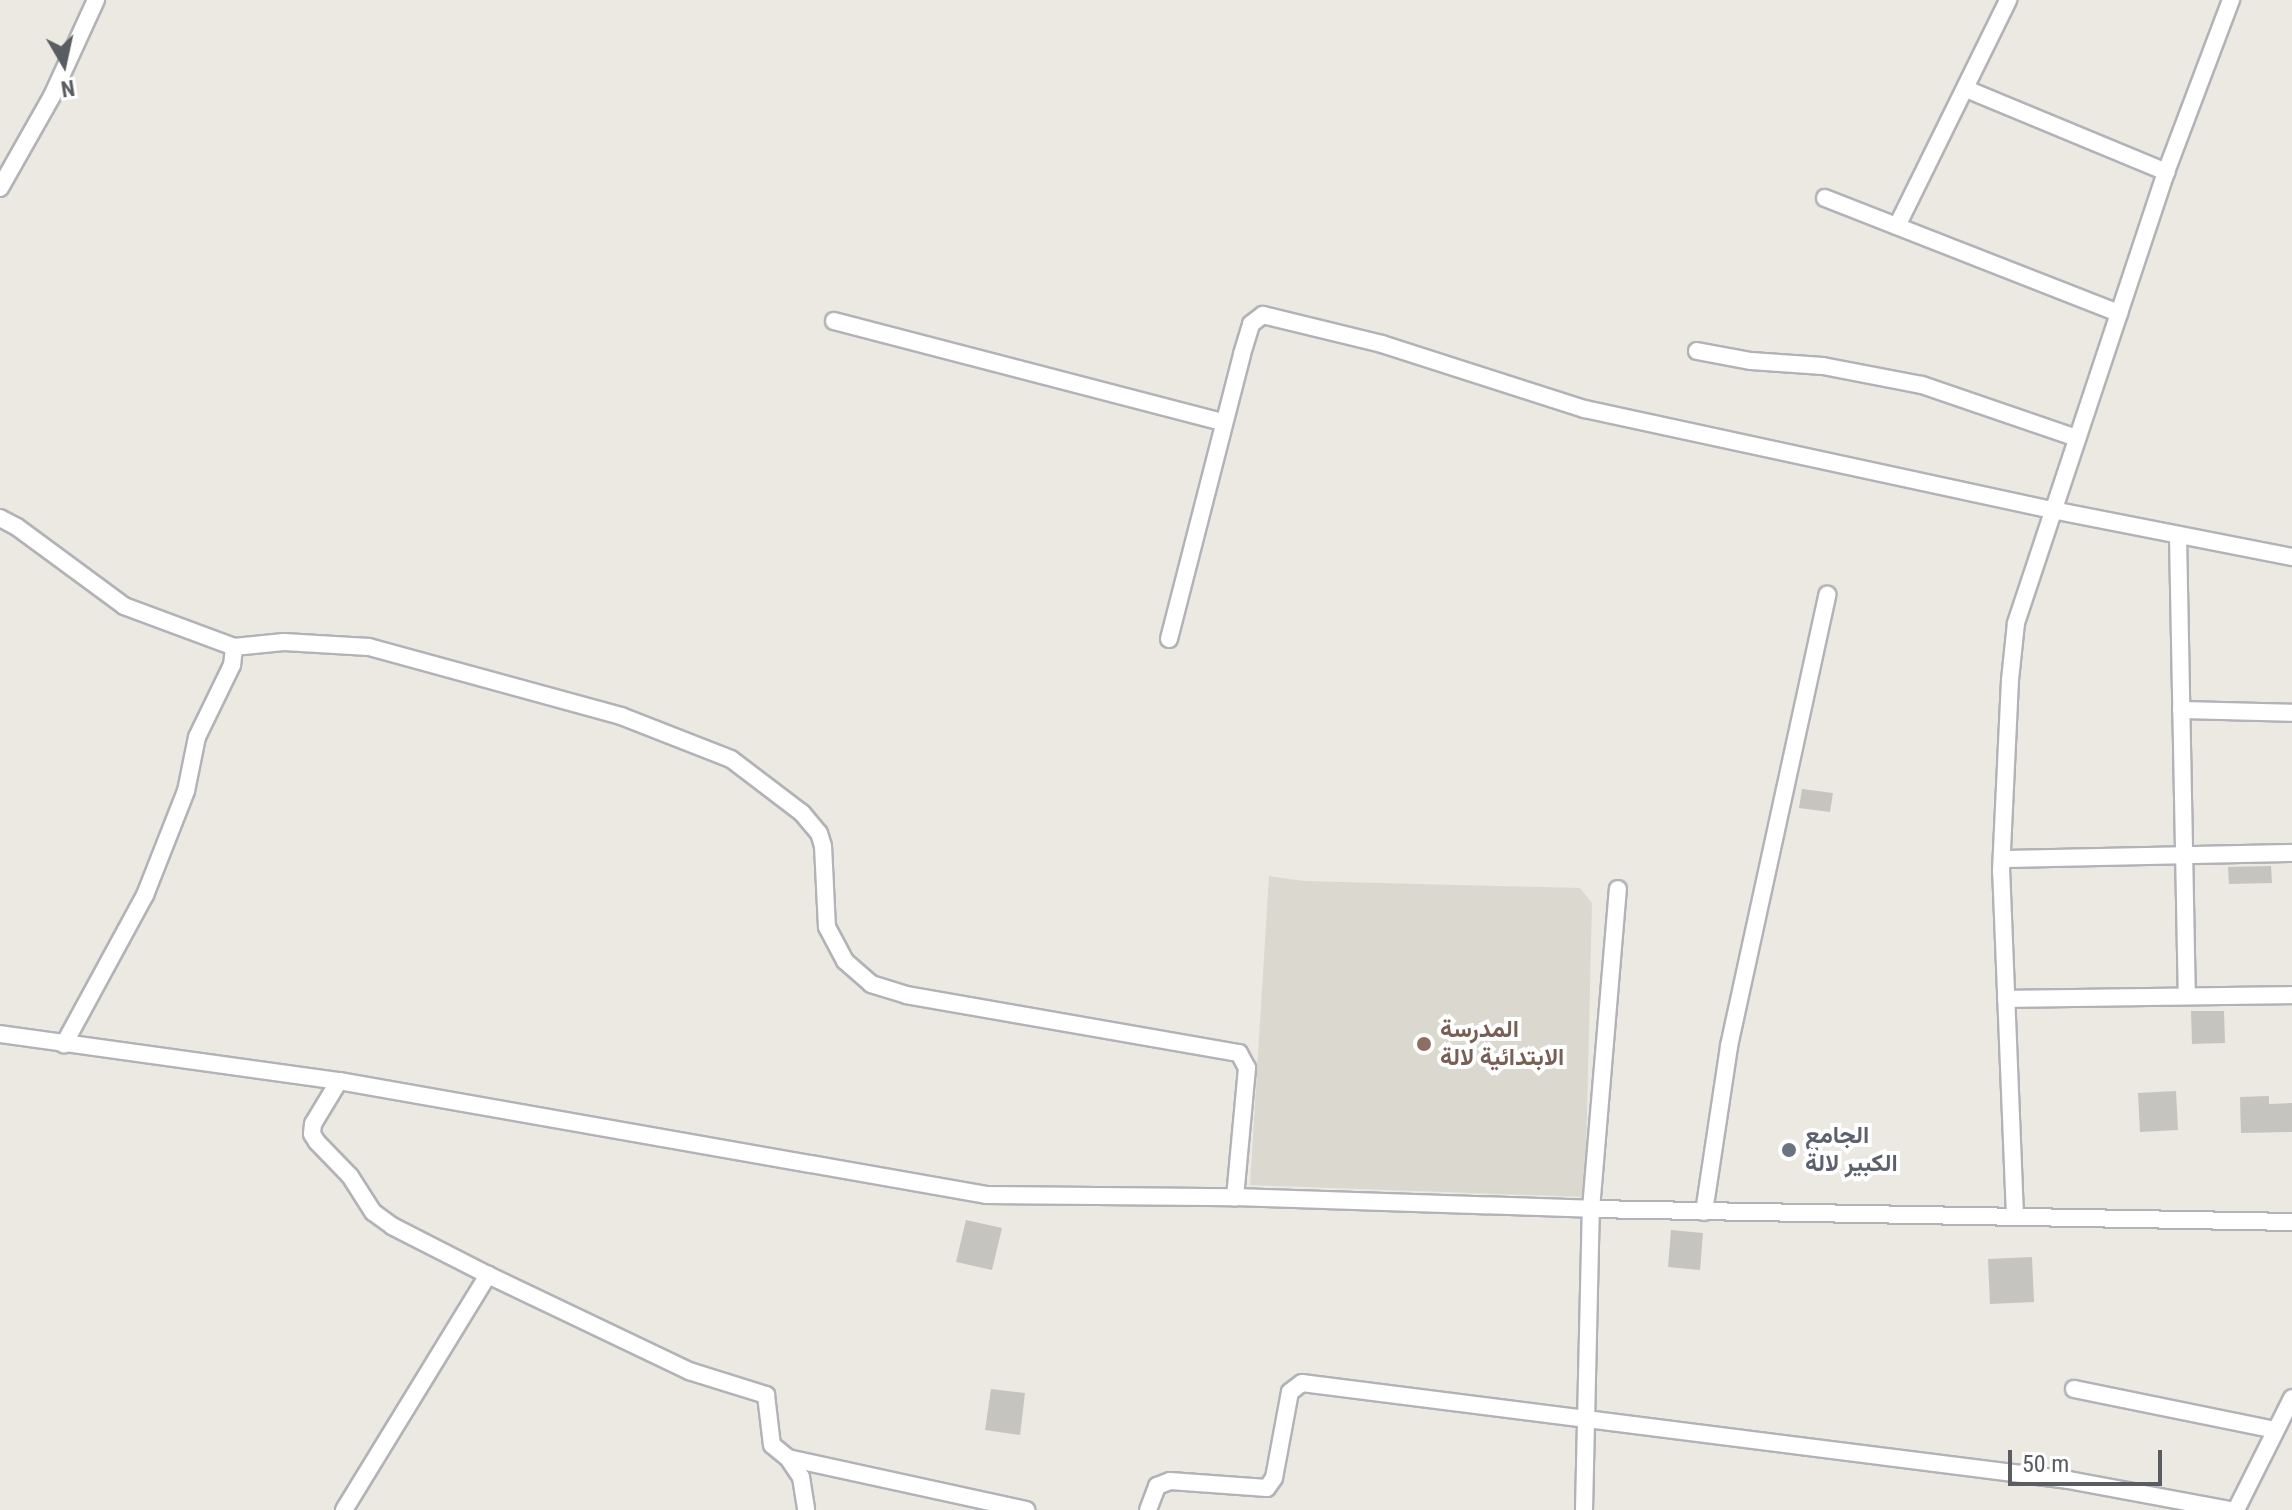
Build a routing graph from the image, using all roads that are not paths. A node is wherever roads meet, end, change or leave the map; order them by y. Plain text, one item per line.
1 (96, 0) edge
2 (2008, 0) edge
3 (2231, 0) edge
4 (1966, 89) junction
5 (2166, 172) junction
6 (0, 188) edge
7 (1825, 198) dead end
8 (1897, 226) junction
9 (2119, 313) junction
10 (834, 321) dead end
11 (1697, 351) dead end
12 (1223, 422) junction
13 (2077, 438) junction
14 (2052, 510) junction
15 (0, 518) edge
16 (2178, 536) junction
17 (2292, 557) edge
18 (1827, 595) dead end
19 (1169, 639) dead end
20 (234, 647) junction
21 (2181, 710) junction
22 (2292, 713) edge
23 (2184, 853) junction
24 (2292, 853) edge
25 (2002, 859) junction
26 (1618, 889) dead end
27 (2292, 995) edge
28 (2187, 996) junction
29 (2006, 999) junction
30 (4, 1039) edge
31 (64, 1044) junction
32 (339, 1081) junction
33 (1235, 1197) junction
34 (1591, 1209) junction
35 (1704, 1212) junction
36 (2015, 1216) junction
37 (2292, 1222) edge
38 (488, 1275) junction
39 (2074, 1389) dead end
40 (2292, 1398) edge
41 (1588, 1419) junction
42 (2275, 1430) junction
43 (788, 1458) junction
44 (344, 1510) edge
45 (806, 1510) edge
46 (1026, 1510) edge
47 (1148, 1510) edge
48 (1584, 1510) edge
49 (2229, 1510) edge
50 (2236, 1510) edge

1 - 6 street
2 - 4 street
3 - 5 street
4 - 5 street
4 - 8 street
5 - 9 street
7 - 8 street
8 - 9 street
9 - 13 street
10 - 12 street
11 - 13 street
12 - 14 street
12 - 19 street
13 - 14 street
14 - 16 street
14 - 25 street
15 - 20 street
16 - 17 street
16 - 21 street
18 - 35 street
20 - 31 street
20 - 33 street
21 - 22 street
21 - 23 street
23 - 24 street
23 - 25 street
23 - 28 street
25 - 29 street
26 - 34 street
27 - 28 street
28 - 29 street
29 - 36 street
30 - 31 street
31 - 32 street
32 - 33 street
32 - 38 street
33 - 34 street
34 - 35 street
34 - 41 street
35 - 36 street
36 - 37 street
38 - 43 street
38 - 44 street
39 - 42 street
40 - 42 street
41 - 47 street
41 - 48 street
41 - 49 street
42 - 50 street
43 - 45 street
43 - 46 street

